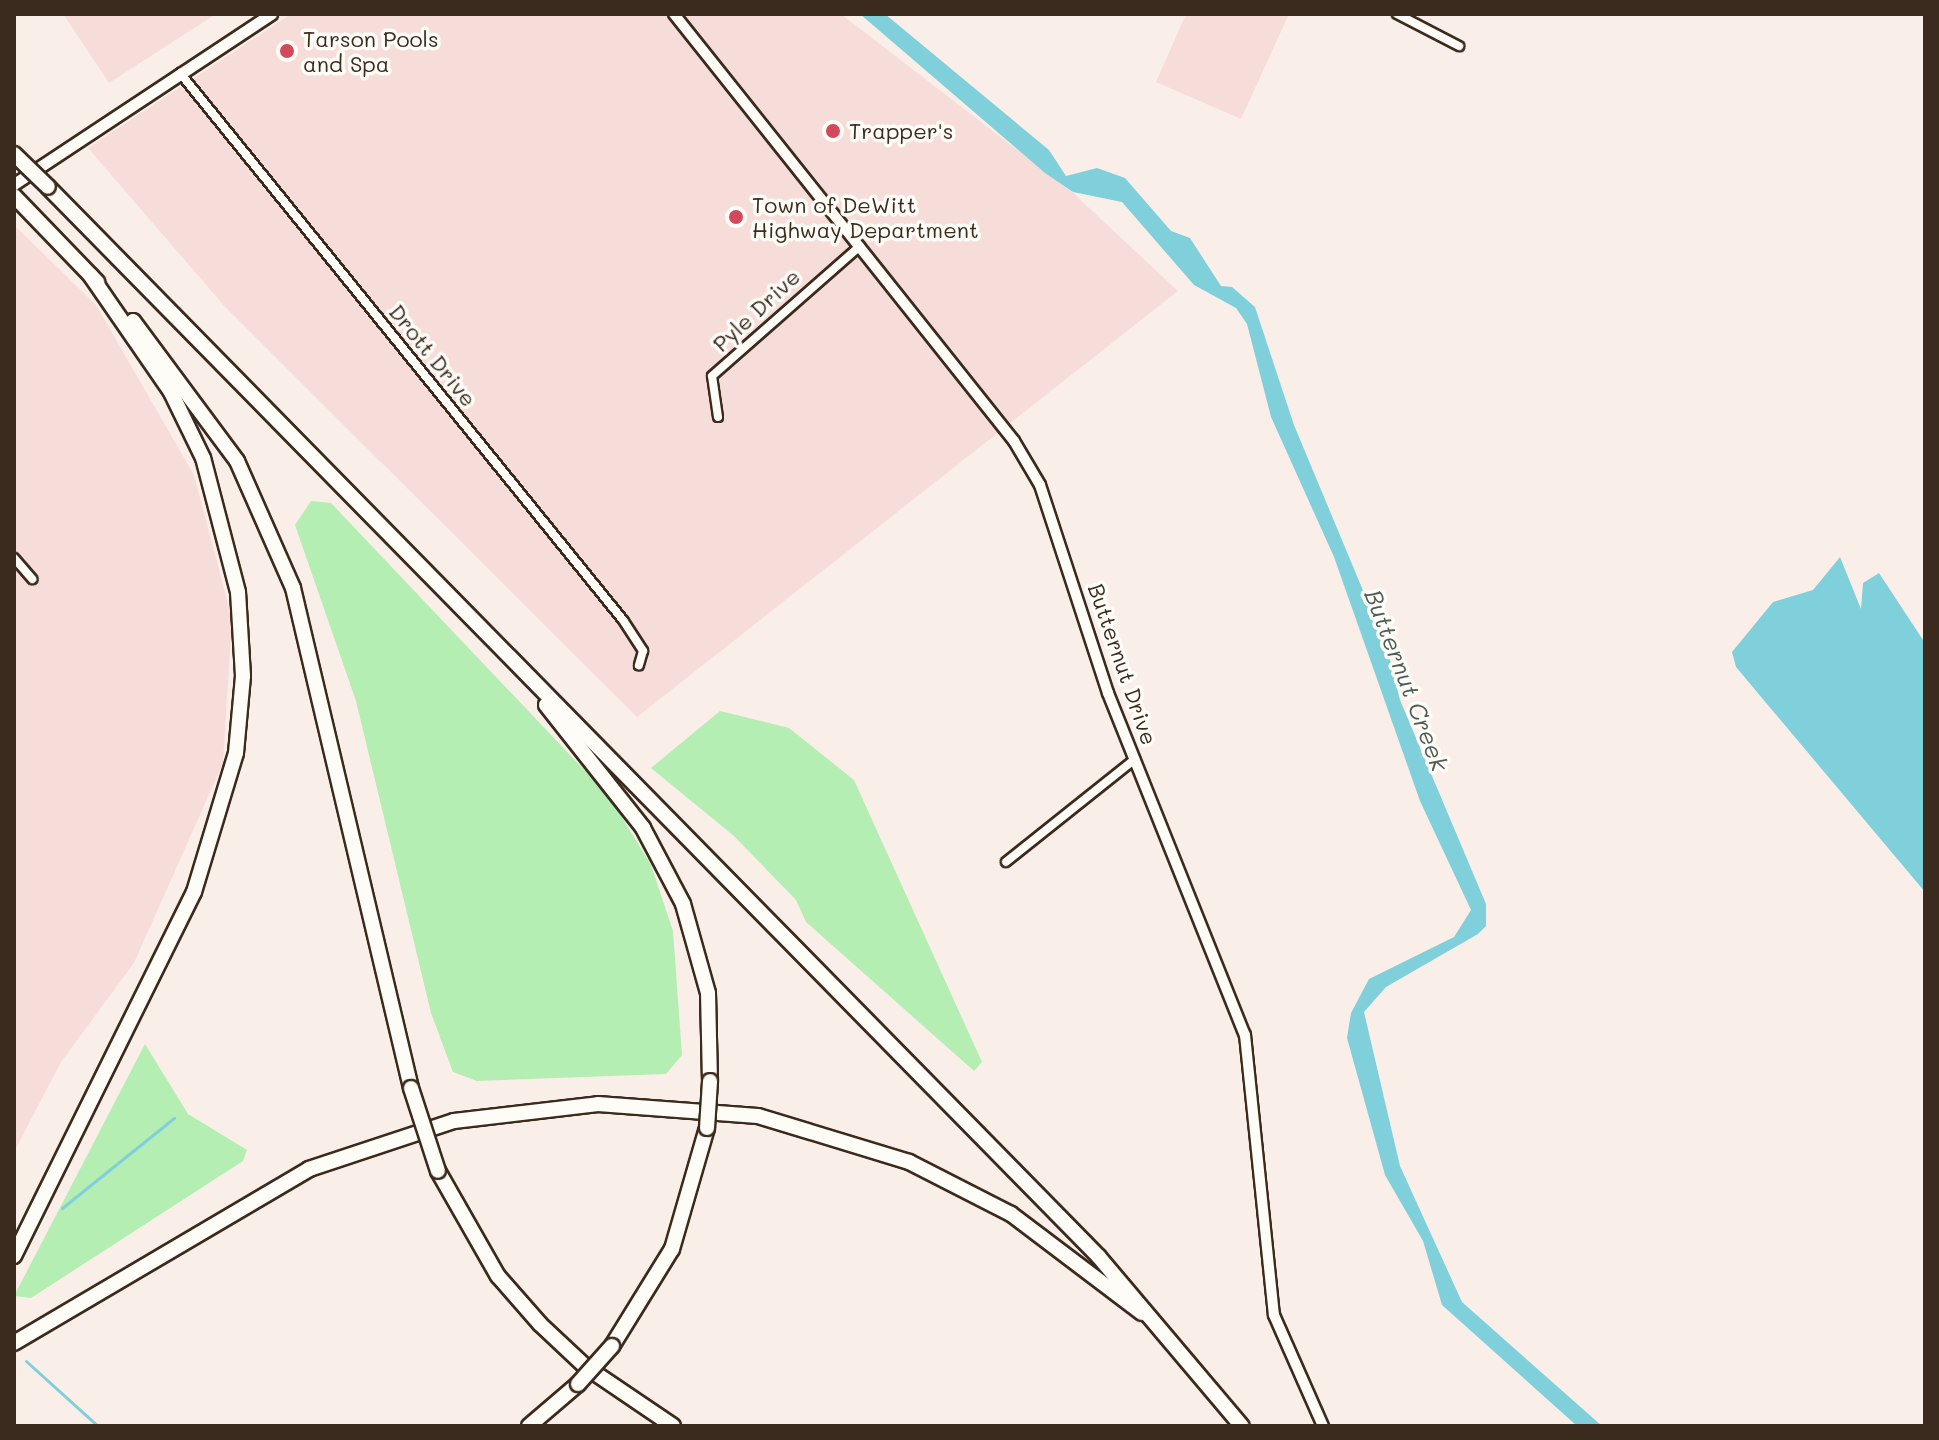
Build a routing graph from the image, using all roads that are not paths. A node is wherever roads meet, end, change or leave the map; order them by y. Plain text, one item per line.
1 (271, 14) edge
2 (674, 14) edge
3 (1397, 14) edge
4 (1459, 46) dead end
5 (180, 73) junction
6 (14, 154) edge
7 (14, 184) edge
8 (18, 200) edge
9 (860, 246) junction
10 (91, 276) junction
11 (718, 417) dead end
12 (14, 558) edge
13 (32, 579) dead end
14 (495, 645) junction
15 (639, 665) dead end
16 (1135, 759) junction
17 (1006, 862) dead end
18 (14, 1256) edge
19 (1165, 1331) junction
20 (14, 1343) edge
21 (529, 1426) edge
22 (673, 1426) edge
23 (1242, 1426) edge
24 (1323, 1426) edge

1 - 5 main road
2 - 9 street, Butternut Drive
3 - 4 street
5 - 7 main road
5 - 15 street, Drott Drive
6 - 14 highway, bridge
8 - 10 highway
9 - 11 street, Pyle Drive
9 - 16 street, Butternut Drive
10 - 18 highway
10 - 22 highway, bridge
12 - 13 street
14 - 19 highway
14 - 21 highway, bridge
16 - 17 street
16 - 24 street, Butternut Drive
19 - 20 highway
19 - 23 highway

